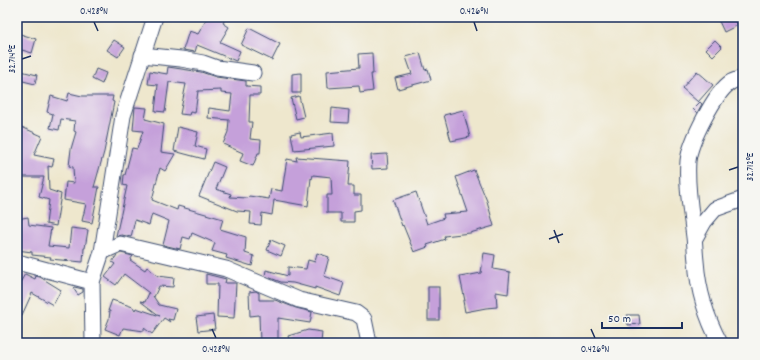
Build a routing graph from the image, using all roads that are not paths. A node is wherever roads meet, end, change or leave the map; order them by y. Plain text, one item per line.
1 (155, 17) edge
2 (142, 55) junction
3 (254, 73) dead end
4 (743, 78) edge
5 (743, 199) edge
6 (694, 238) junction
7 (102, 252) junction
8 (17, 262) edge
9 (92, 282) junction
10 (93, 343) edge
11 (369, 343) edge
12 (720, 343) edge

1 - 2 street
2 - 3 street
2 - 7 street
4 - 6 street
5 - 6 street
6 - 12 street
7 - 9 street
7 - 11 street
8 - 9 street
9 - 10 street

